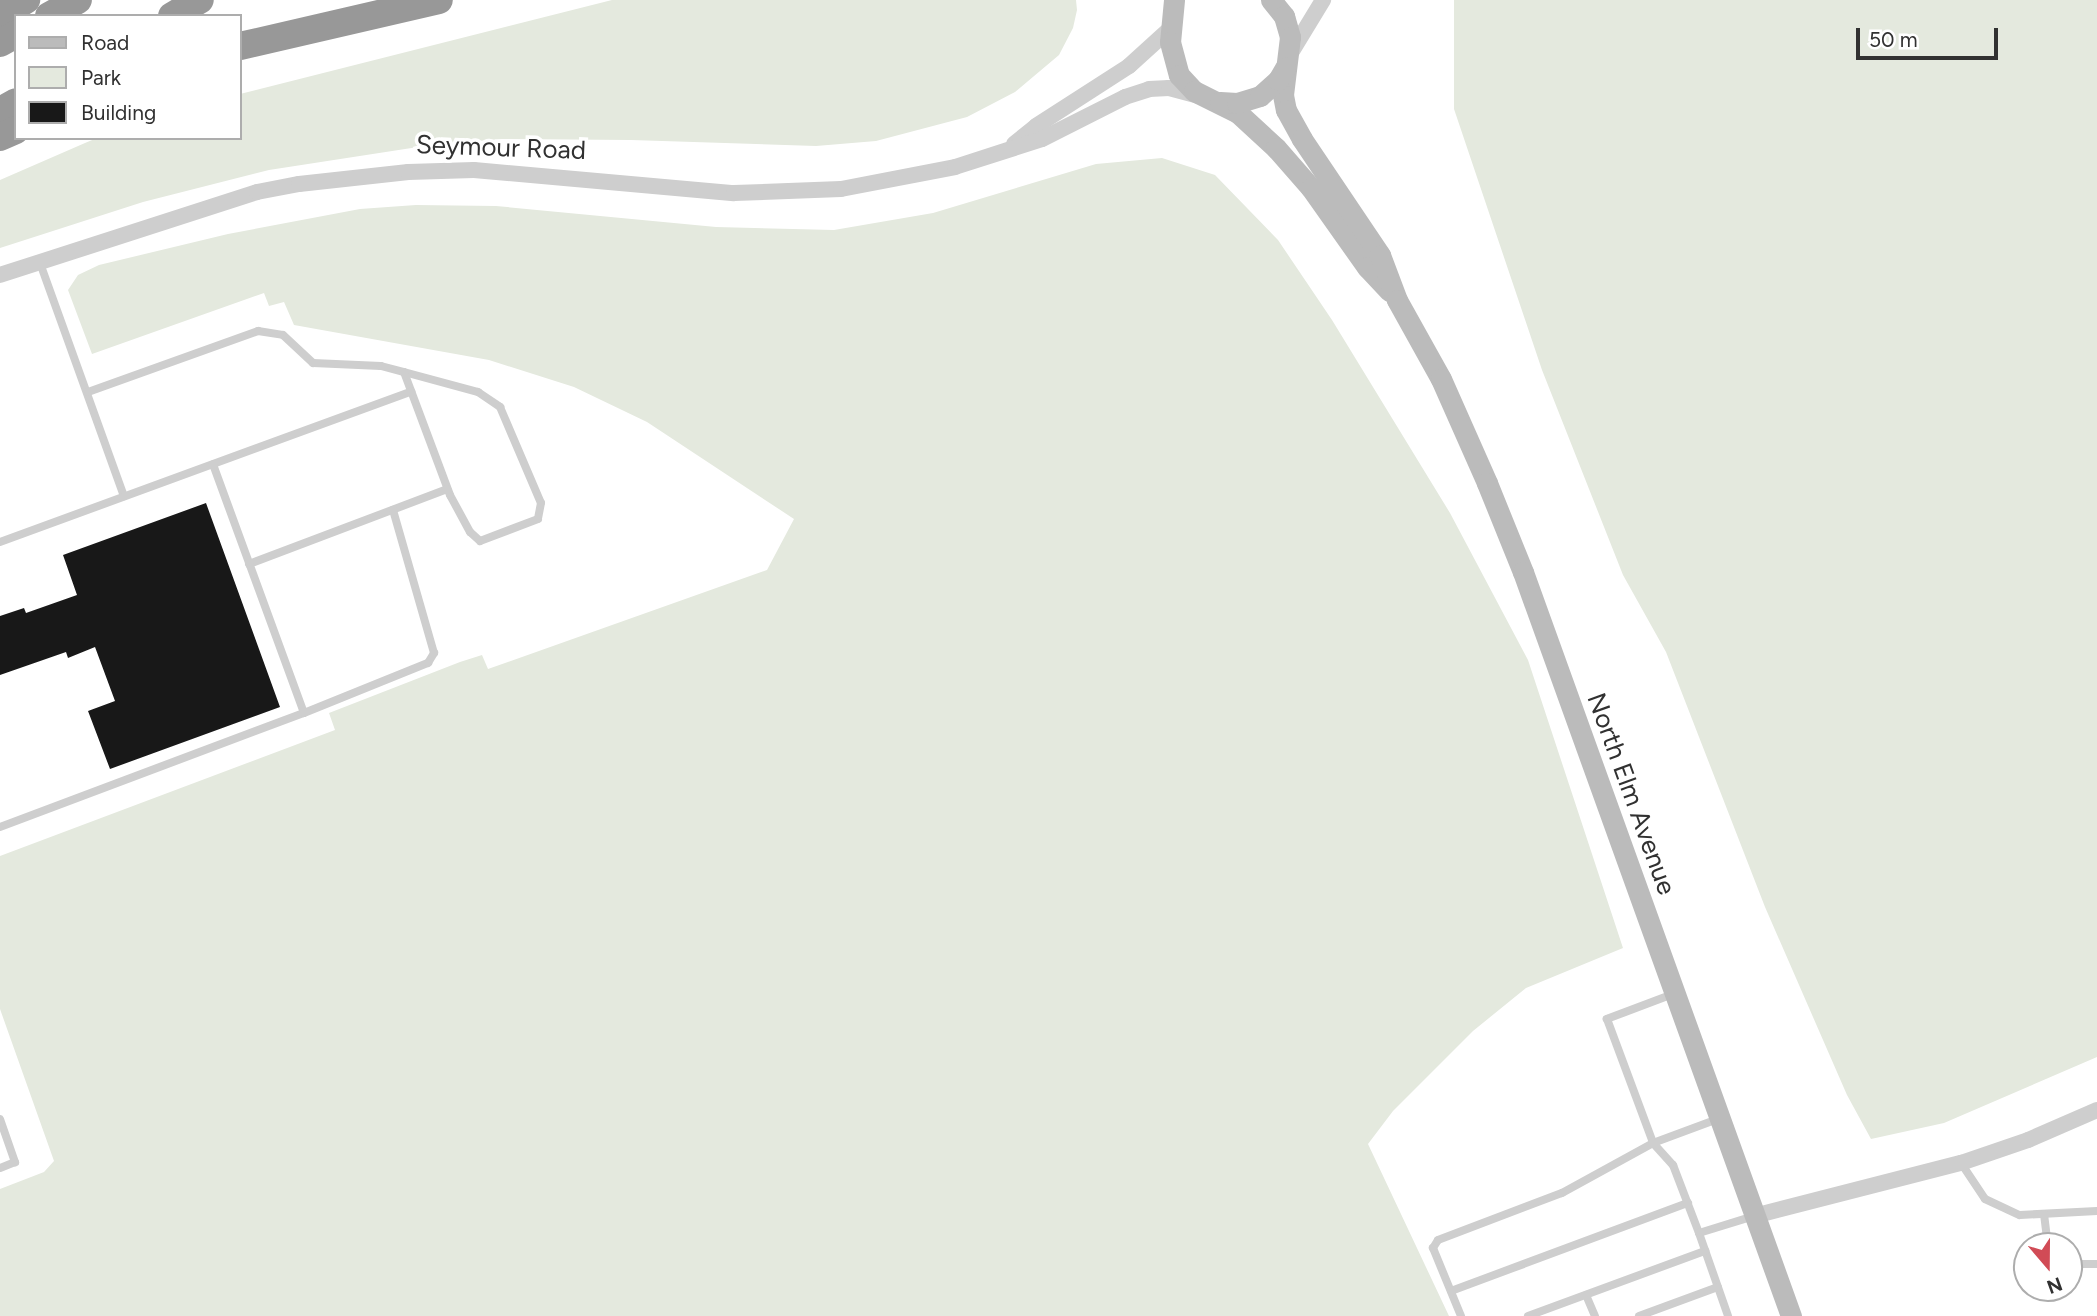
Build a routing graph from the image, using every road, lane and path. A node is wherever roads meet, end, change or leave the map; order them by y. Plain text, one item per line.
1 (26, 0) edge
2 (78, 0) edge
3 (200, 0) edge
4 (439, 0) edge
5 (1174, 0) edge
6 (1189, 0) edge
7 (1271, 0) edge
8 (1323, 0) edge
9 (53, 14) edge
10 (176, 14) edge
11 (0, 16) edge
12 (1173, 26) junction
13 (242, 46) edge
14 (1288, 60) junction
15 (1214, 101) junction
16 (1009, 148) junction
17 (40, 263) junction
18 (0, 275) edge
19 (1397, 300) junction
20 (404, 372) junction
21 (411, 392) junction
22 (88, 393) junction
23 (213, 464) junction
24 (447, 489) junction
25 (124, 496) junction
26 (393, 510) junction
27 (0, 542) edge
28 (249, 564) junction
29 (304, 713) junction
30 (0, 827) edge
31 (1673, 993) junction
32 (2097, 1110) edge
33 (1719, 1118) junction
34 (0, 1119) edge
35 (1653, 1143) junction
36 (1961, 1163) junction
37 (0, 1168) edge
38 (1688, 1203) junction
39 (2097, 1211) edge
40 (2044, 1214) junction
41 (1754, 1216) junction
42 (2046, 1232) edge
43 (1699, 1233) junction
44 (1705, 1251) junction
45 (1718, 1287) junction
46 (1451, 1291) junction
47 (1586, 1295) junction
48 (1461, 1316) edge
49 (1528, 1316) edge
50 (1595, 1316) edge
51 (1639, 1316) edge
52 (1728, 1316) edge
53 (1791, 1316) edge

1 - 11 highway
2 - 9 highway
3 - 10 highway
4 - 13 highway
5 - 12 main road, North Elm Avenue
6 - 12 main road, Seymour Road
7 - 14 main road, North Elm Avenue
8 - 14 street
12 - 15 main road, North Elm Avenue
12 - 16 street, Seymour Road
14 - 15 main road
14 - 19 main road, North Elm Avenue
15 - 16 street, Seymour Road
15 - 19 main road, North Elm Avenue
16 - 17 street, Seymour Road
17 - 18 street, Seymour Road
17 - 22 lane
19 - 31 main road, North Elm Avenue
20 - 21 lane
20 - 22 lane
20 - 24 lane
21 - 23 lane
21 - 24 lane
22 - 25 lane
23 - 25 lane
23 - 28 lane
24 - 26 lane
25 - 27 lane
26 - 28 lane
26 - 29 lane
28 - 29 lane
29 - 30 lane
31 - 33 main road, North Elm Avenue
31 - 35 lane
32 - 36 street
33 - 35 lane
33 - 41 main road, North Elm Avenue
34 - 37 lane
35 - 38 lane
35 - 46 lane
36 - 40 lane
36 - 41 street
38 - 43 lane
38 - 46 lane
39 - 40 lane
40 - 42 lane
41 - 43 lane
41 - 53 main road, North Elm Avenue
43 - 44 lane
44 - 45 lane
44 - 47 lane
45 - 51 lane
45 - 52 lane
46 - 48 lane
47 - 49 lane
47 - 50 lane

